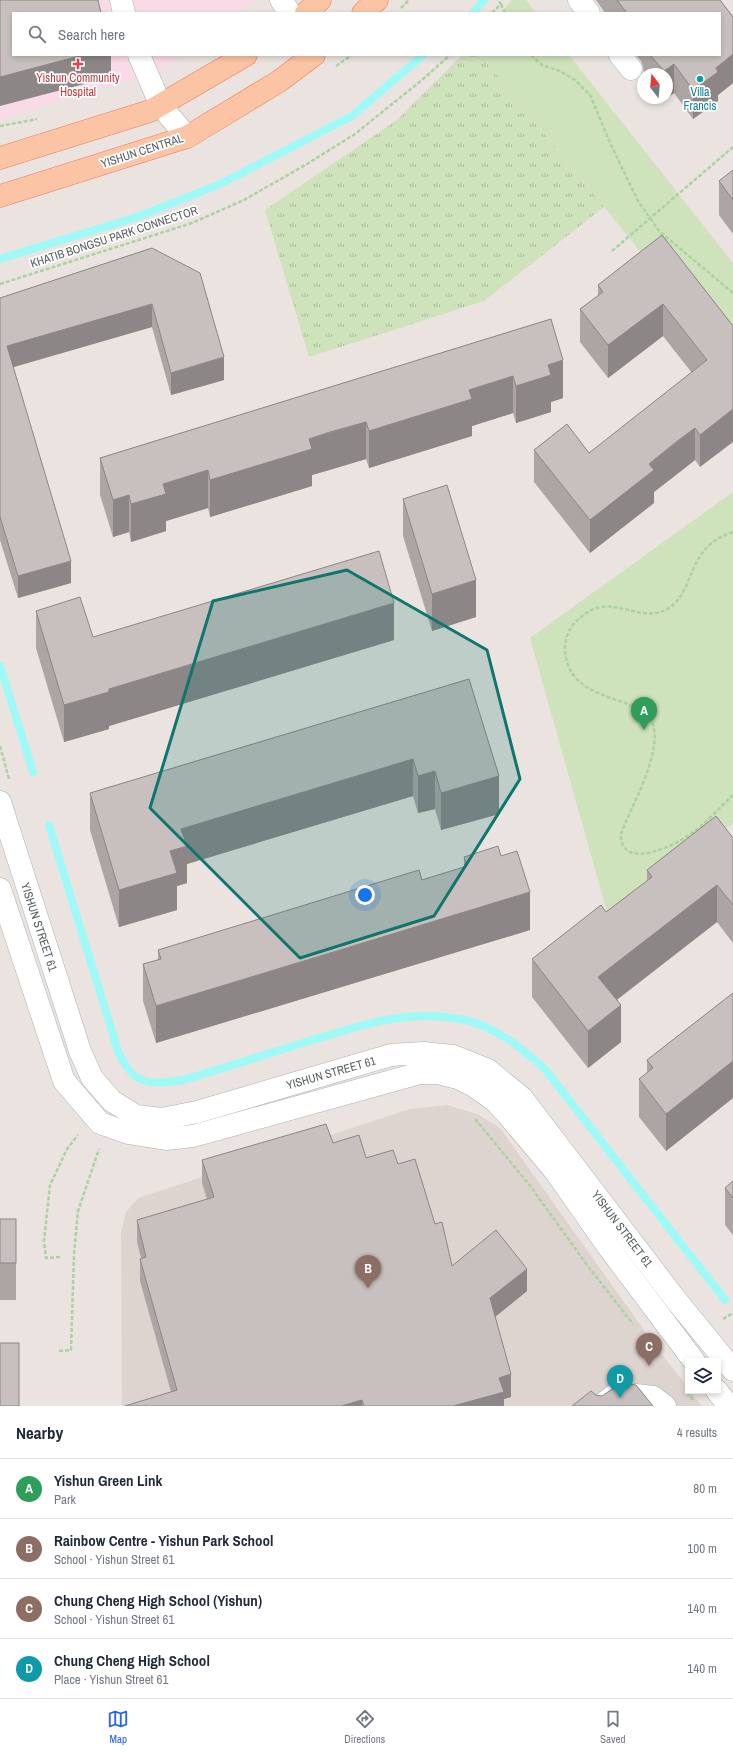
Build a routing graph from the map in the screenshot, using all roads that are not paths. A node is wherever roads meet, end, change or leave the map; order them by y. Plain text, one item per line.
1 (121, 0) edge
2 (281, 0) edge
3 (320, 0) edge
4 (377, 0) edge
5 (579, 0) edge
6 (124, 12) edge
7 (289, 12) edge
8 (307, 12) edge
9 (364, 12) edge
10 (588, 12) edge
11 (139, 56) edge
12 (244, 56) edge
13 (313, 56) edge
14 (161, 106) junction
15 (187, 136) junction
16 (0, 158) edge
17 (0, 196) edge
18 (0, 802) edge
19 (4, 832) edge
20 (0, 888) edge
21 (51, 964) junction
22 (27, 971) junction
23 (563, 1166) junction
24 (627, 1235) junction
25 (609, 1248) junction
26 (713, 1344) junction
27 (692, 1358) edge
28 (696, 1358) edge
29 (733, 1370) edge
30 (719, 1394) edge
31 (600, 1406) edge
32 (665, 1406) edge
33 (729, 1406) edge

1 - 6 street
2 - 7 street
3 - 8 main road
4 - 9 main road
5 - 10 street
11 - 14 street
12 - 14 main road
13 - 15 main road, YISHUN CENTRAL
14 - 15 street
14 - 16 main road
15 - 17 main road, YISHUN CENTRAL
18 - 19 street, YISHUN STREET 61
19 - 21 street, YISHUN STREET 61
20 - 22 street, YISHUN STREET 61
21 - 22 street
21 - 23 street, YISHUN STREET 61
22 - 23 street, YISHUN STREET 61
23 - 24 street, YISHUN STREET 61
23 - 25 street, YISHUN STREET 61
24 - 25 street
24 - 26 street, YISHUN STREET 61
25 - 27 street, YISHUN STREET 61
26 - 28 street
26 - 29 street, YISHUN STREET 61
30 - 33 street
31 - 32 street

